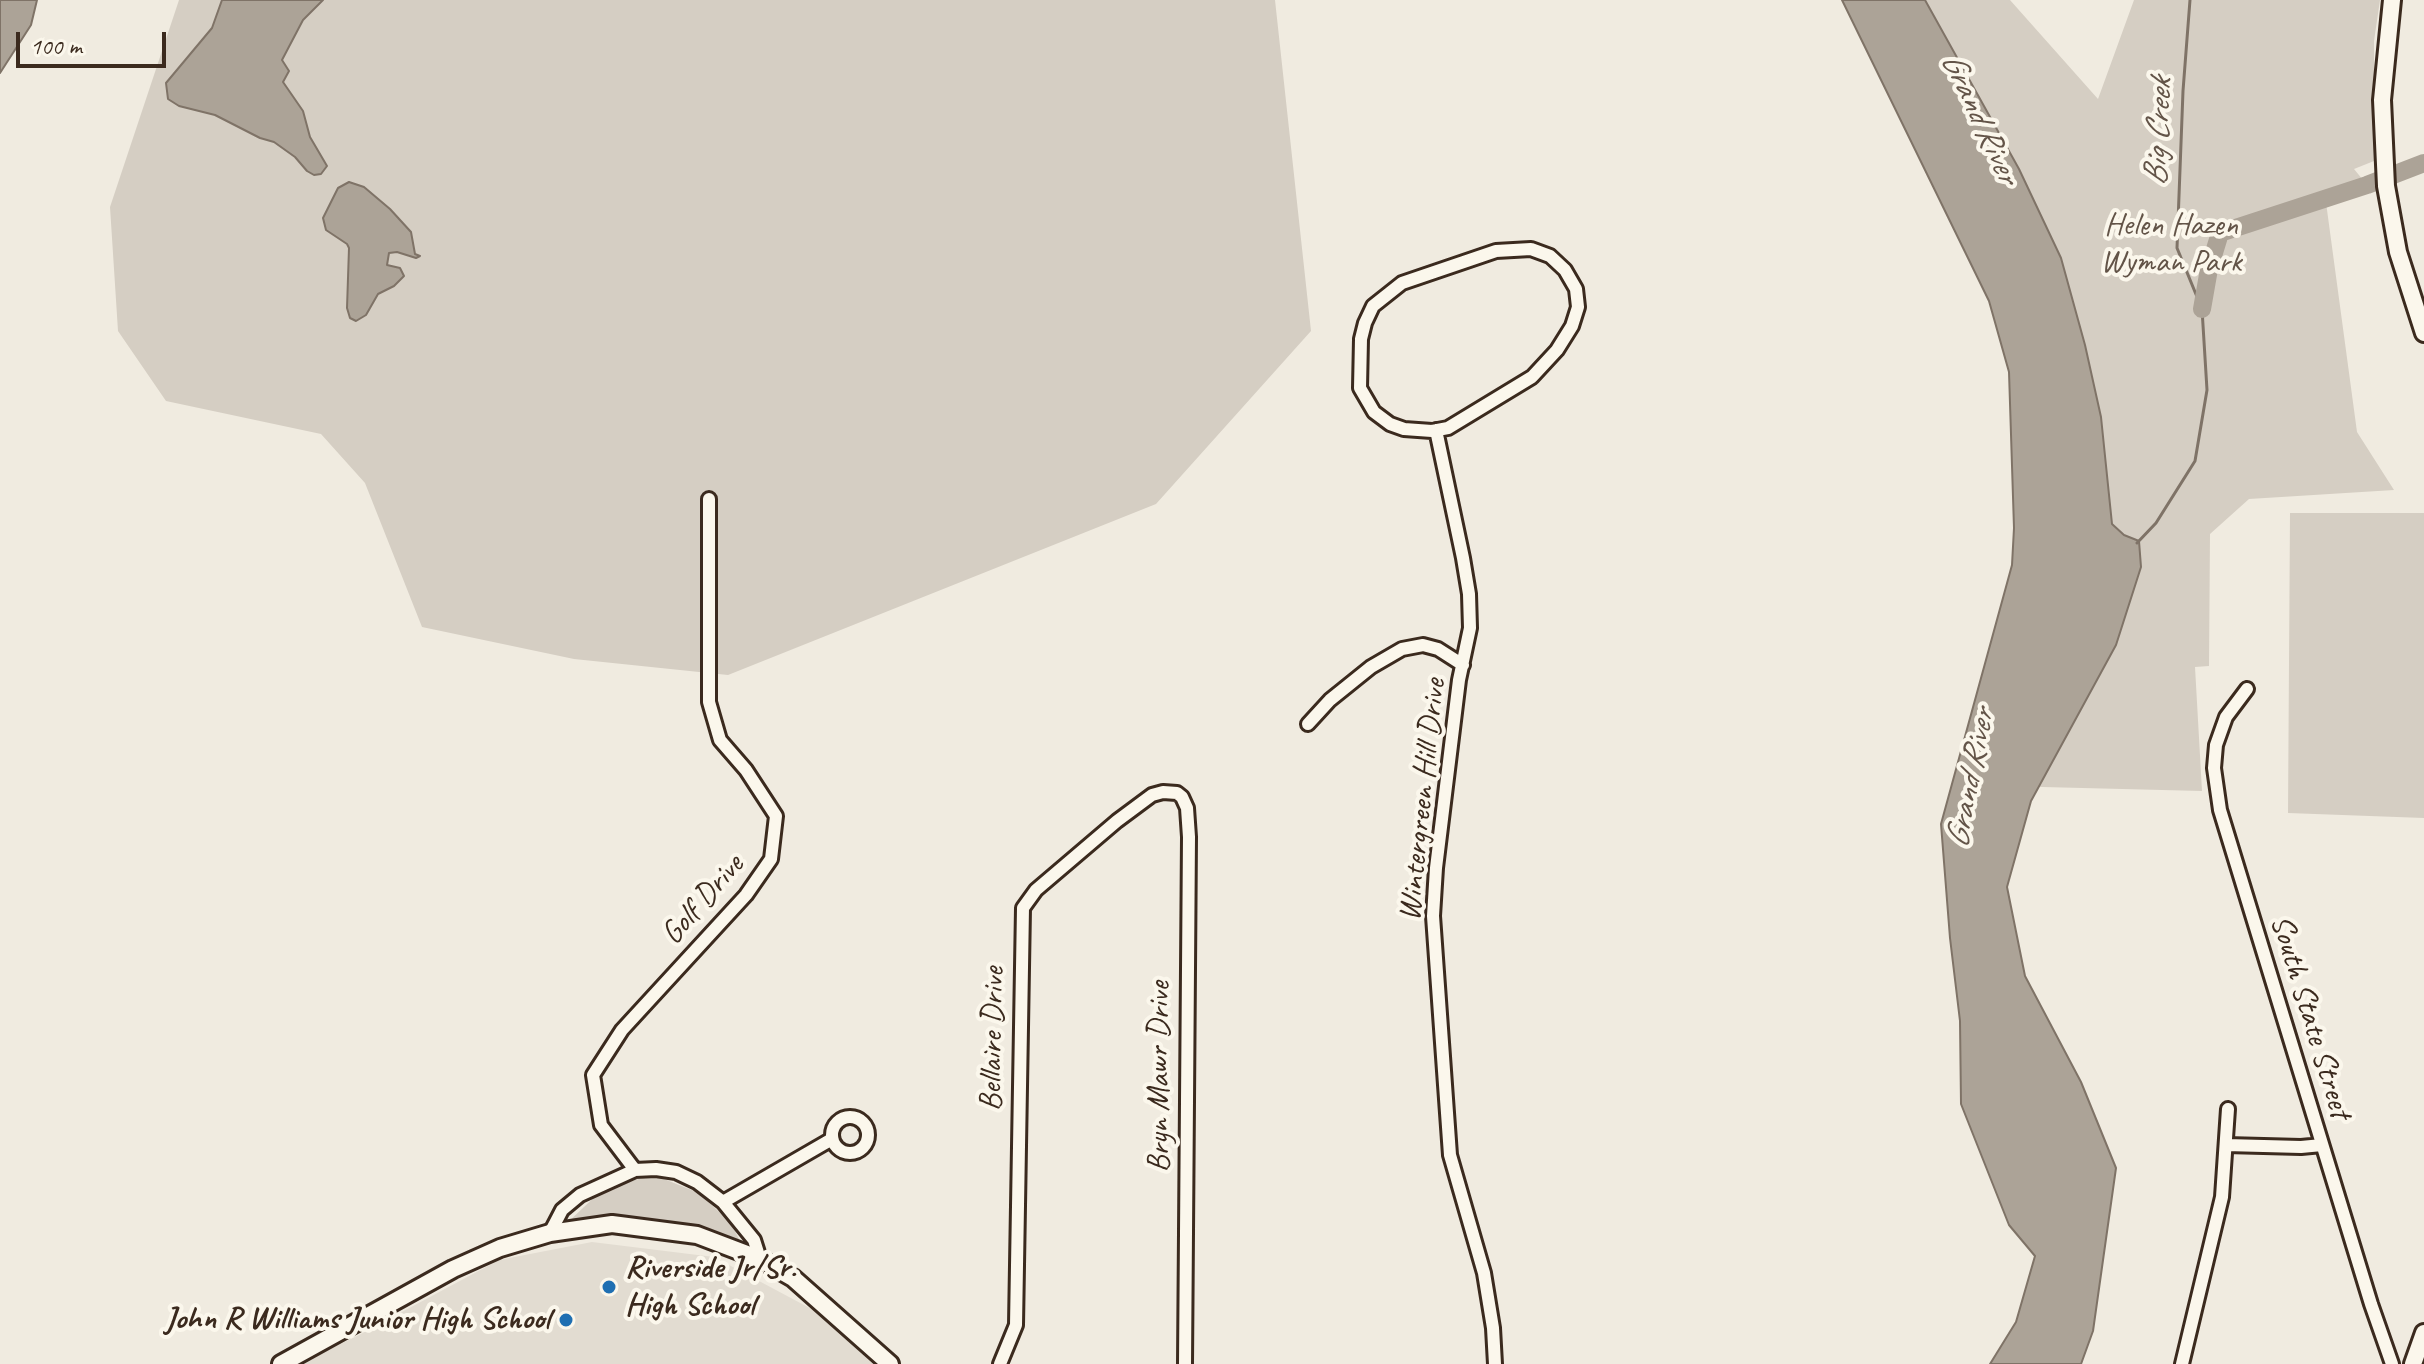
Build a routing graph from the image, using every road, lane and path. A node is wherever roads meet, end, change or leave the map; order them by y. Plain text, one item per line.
1 (2392, 0) edge
2 (2424, 333) edge
3 (1436, 430) junction
4 (709, 499) dead end
5 (1463, 665) junction
6 (2247, 689) dead end
7 (1308, 724) dead end
8 (1177, 793) joint
9 (2228, 1109) dead end
10 (832, 1139) dead end
11 (2226, 1145) junction
12 (2322, 1145) junction
13 (635, 1170) junction
14 (723, 1202) junction
15 (550, 1233) junction
16 (760, 1259) junction
17 (2424, 1333) edge
18 (281, 1364) edge
19 (890, 1364) edge
20 (1000, 1364) edge
21 (1185, 1364) edge
22 (1495, 1364) edge
23 (2182, 1364) edge
24 (2392, 1364) edge
25 (2413, 1364) edge

1 - 2 main road
3 - 3 street
3 - 5 street, Wintergreen Hill Drive
4 - 13 street, Golf Drive
5 - 7 street
5 - 22 street, Wintergreen Hill Drive
6 - 12 street, South State Street
8 - 20 street, Bellaire Drive
8 - 21 street, Bryn Mawr Drive
9 - 11 street
10 - 14 street
11 - 12 street
11 - 23 street
12 - 24 street, South State Street
13 - 14 street
13 - 15 street
14 - 16 street
15 - 16 main road
15 - 18 main road
16 - 19 main road
17 - 25 main road

